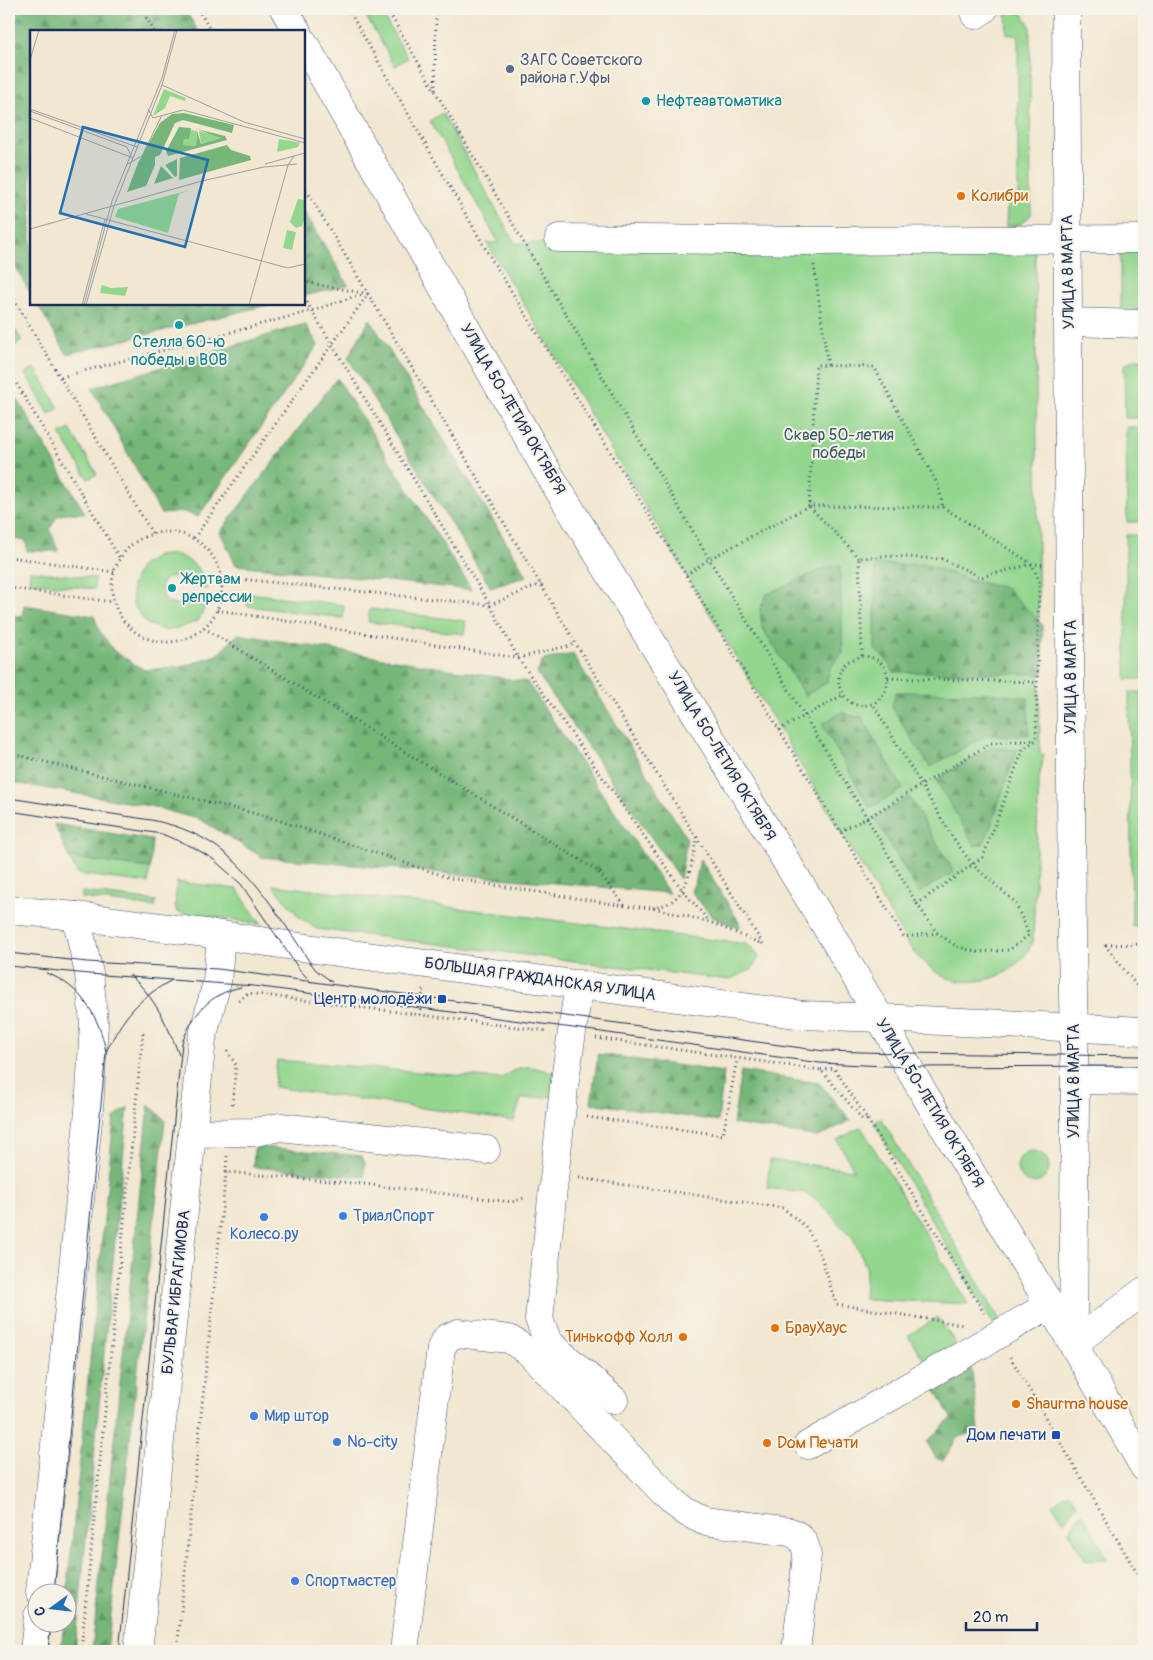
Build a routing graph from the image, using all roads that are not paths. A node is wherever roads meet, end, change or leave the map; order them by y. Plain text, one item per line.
1 (284, 9) edge
2 (1066, 9) edge
3 (296, 30) edge
4 (305, 45) edge
5 (560, 238) dead end
6 (1144, 239) edge
7 (1068, 240) junction
8 (1069, 322) junction
9 (1144, 324) edge
10 (9, 910) edge
11 (76, 916) junction
12 (221, 935) junction
13 (579, 984) junction
14 (880, 1018) junction
15 (1074, 1028) junction
16 (1144, 1032) edge
17 (1075, 1080) junction
18 (1144, 1081) edge
19 (192, 1133) junction
20 (486, 1150) dead end
21 (1144, 1292) edge
22 (1050, 1305) junction
23 (1074, 1344) junction
24 (614, 1400) dead end
25 (808, 1446) dead end
26 (1144, 1467) edge
27 (41, 1582) edge
28 (36, 1632) edge
29 (34, 1651) edge
30 (138, 1651) edge
31 (404, 1651) edge
32 (796, 1651) edge

1 - 3 main road
2 - 7 main road, УЛИЦА 8 МАРТА
4 - 14 main road, УЛИЦА 50-ЛЕТИЯ ОКТЯБРЯ
5 - 7 main road
6 - 7 main road
7 - 8 main road, УЛИЦА 8 МАРТА
8 - 9 main road
8 - 15 main road, УЛИЦА 8 МАРТА
10 - 11 main road, БОЛЬШАЯ ГРАЖДАНСКАЯ УЛИЦА
11 - 12 main road, БОЛЬШАЯ ГРАЖДАНСКАЯ УЛИЦА
11 - 27 main road
12 - 13 main road, БОЛЬШАЯ ГРАЖДАНСКАЯ УЛИЦА
12 - 19 main road, БУЛЬВАР ИБРАГИМОВА
13 - 14 main road, БОЛЬШАЯ ГРАЖДАНСКАЯ УЛИЦА
13 - 24 main road
14 - 15 main road, БОЛЬШАЯ ГРАЖДАНСКАЯ УЛИЦА
14 - 22 main road, УЛИЦА 50-ЛЕТИЯ ОКТЯБРЯ
15 - 16 main road, БОЛЬШАЯ ГРАЖДАНСКАЯ УЛИЦА
15 - 17 main road, УЛИЦА 8 МАРТА
17 - 18 main road
17 - 23 main road, УЛИЦА 8 МАРТА
19 - 20 main road
19 - 30 main road, БУЛЬВАР ИБРАГИМОВА
21 - 23 main road
22 - 23 main road, УЛИЦА 50-ЛЕТИЯ ОКТЯБРЯ
22 - 25 main road
23 - 26 main road, УЛИЦА 50-ЛЕТИЯ ОКТЯБРЯ
28 - 29 main road
31 - 32 main road

